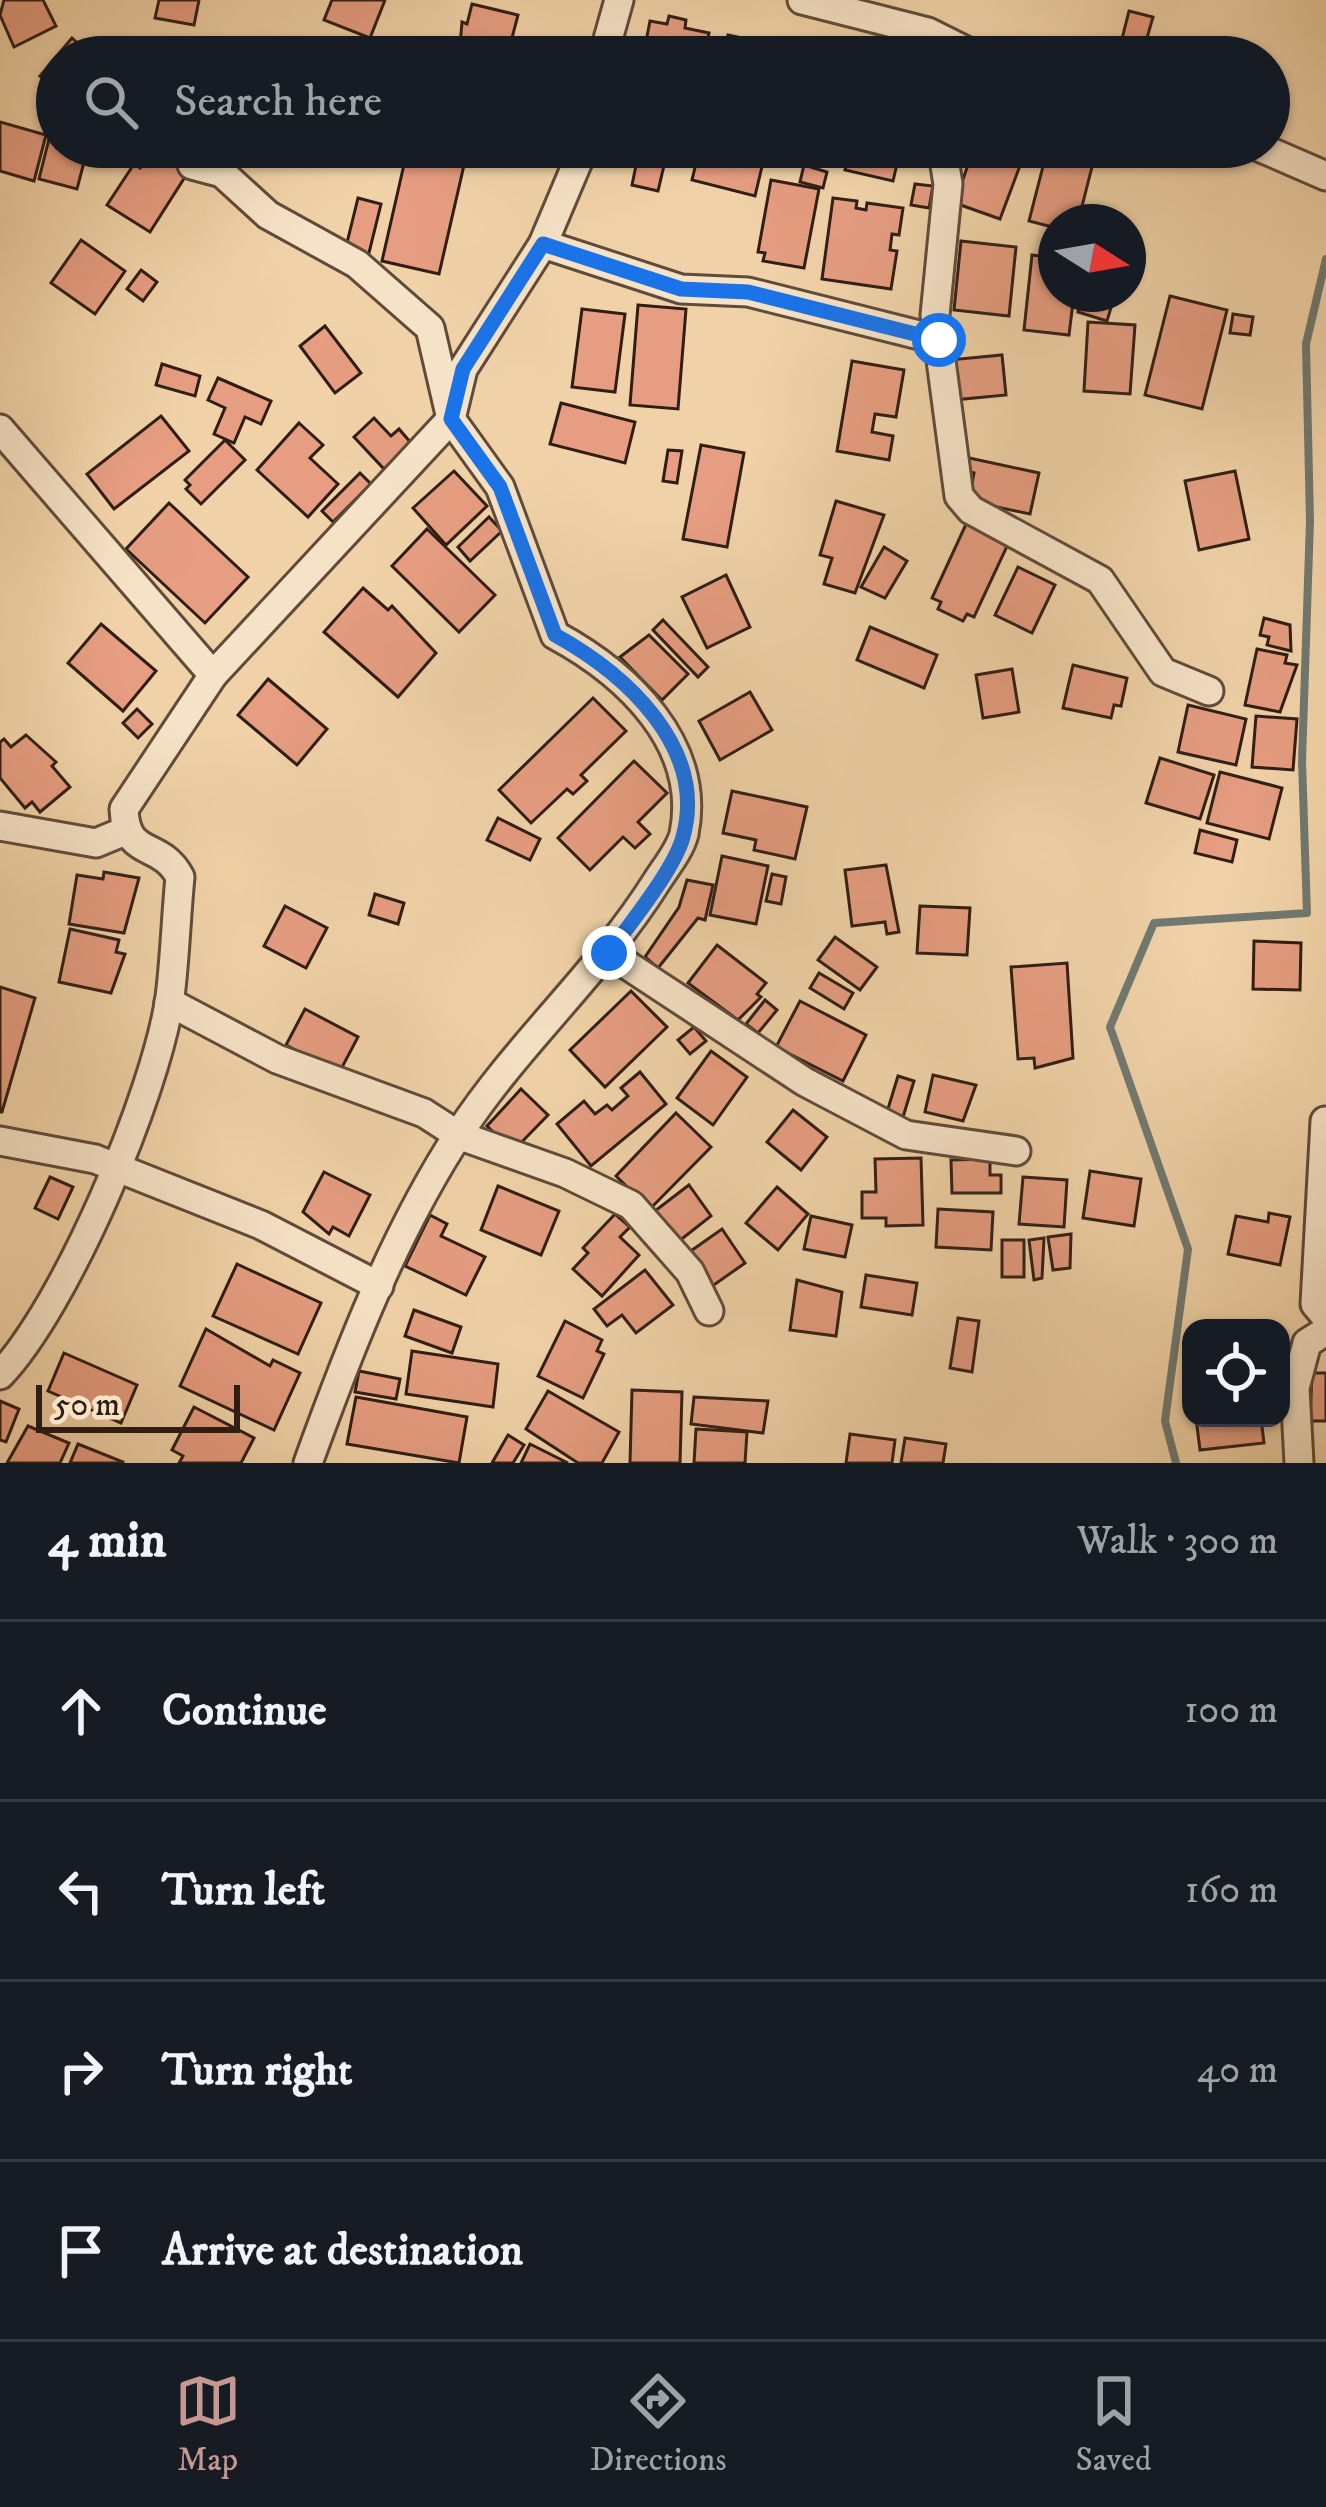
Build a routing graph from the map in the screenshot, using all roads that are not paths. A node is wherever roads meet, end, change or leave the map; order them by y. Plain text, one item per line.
1 (619, 0) edge
2 (802, 0) edge
3 (609, 36) edge
4 (935, 36) edge
5 (1290, 160) edge
6 (204, 168) edge
7 (575, 168) edge
8 (945, 168) edge
9 (1326, 176) edge
10 (543, 244) junction
11 (939, 340) junction
12 (451, 419) junction
13 (0, 429) edge
14 (213, 675) junction
15 (1209, 691) dead end
16 (0, 826) edge
17 (125, 831) junction
18 (609, 953) junction
19 (170, 1002) junction
20 (1325, 1121) edge
21 (458, 1136) junction
22 (0, 1141) edge
23 (1016, 1151) dead end
24 (118, 1168) junction
25 (380, 1286) junction
26 (710, 1311) dead end
27 (1326, 1317) edge
28 (1326, 1331) edge
29 (0, 1375) edge
30 (308, 1463) edge
31 (1299, 1463) edge

1 - 3 street
2 - 4 street
5 - 9 street
6 - 12 street
7 - 10 street
8 - 11 street
10 - 11 street
10 - 12 street
11 - 15 street
12 - 14 street
12 - 18 street
13 - 14 street
14 - 17 street
16 - 17 street
17 - 19 street
18 - 21 street
18 - 23 street
19 - 21 street
19 - 24 street
20 - 27 street
21 - 25 street
21 - 26 street
22 - 24 street
24 - 25 street
24 - 29 street
25 - 30 street
28 - 31 street

